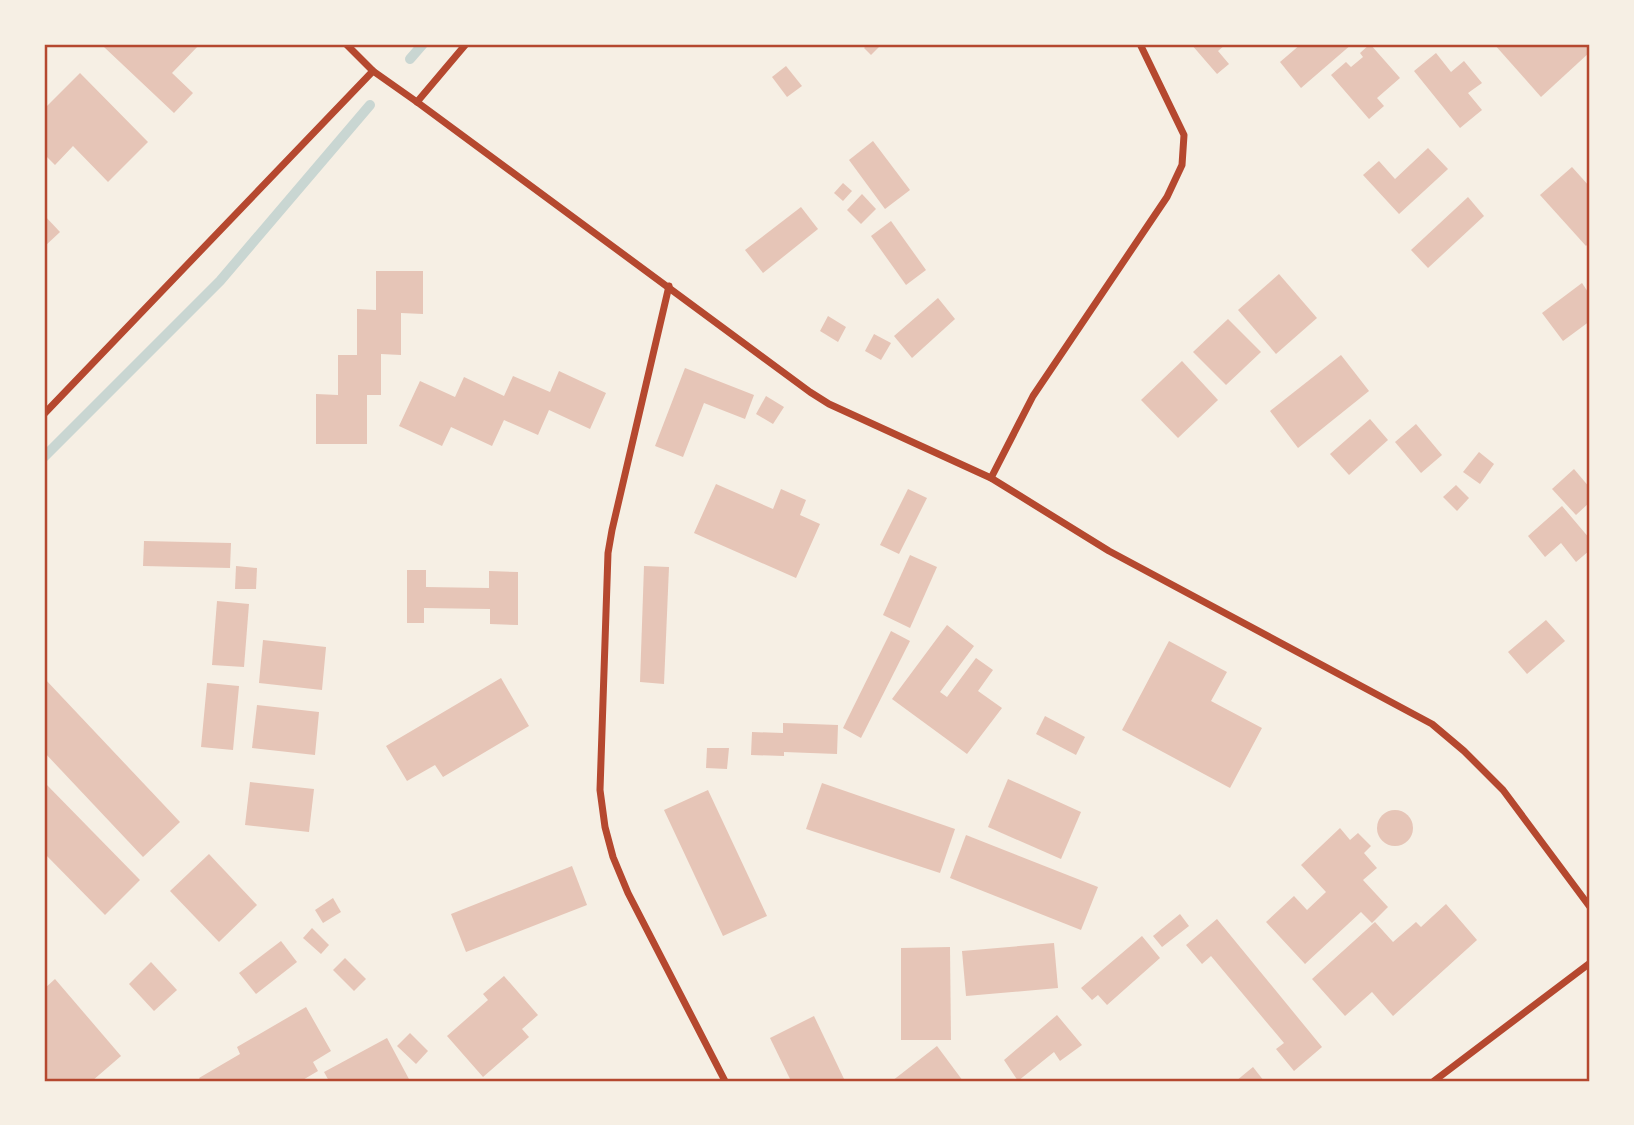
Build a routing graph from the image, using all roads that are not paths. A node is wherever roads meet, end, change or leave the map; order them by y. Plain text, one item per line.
1 (346, 44) edge
2 (466, 44) edge
3 (1140, 44) edge
4 (373, 71) junction
5 (417, 102) junction
6 (669, 286) junction
7 (44, 414) edge
8 (991, 478) junction
9 (1590, 907) edge
10 (1590, 963) edge
11 (725, 1081) edge
12 (1434, 1081) edge

1 - 4 street
2 - 5 street
3 - 8 street
4 - 5 street
4 - 7 street
5 - 6 street
6 - 8 street
6 - 11 street
8 - 9 street
10 - 12 street

